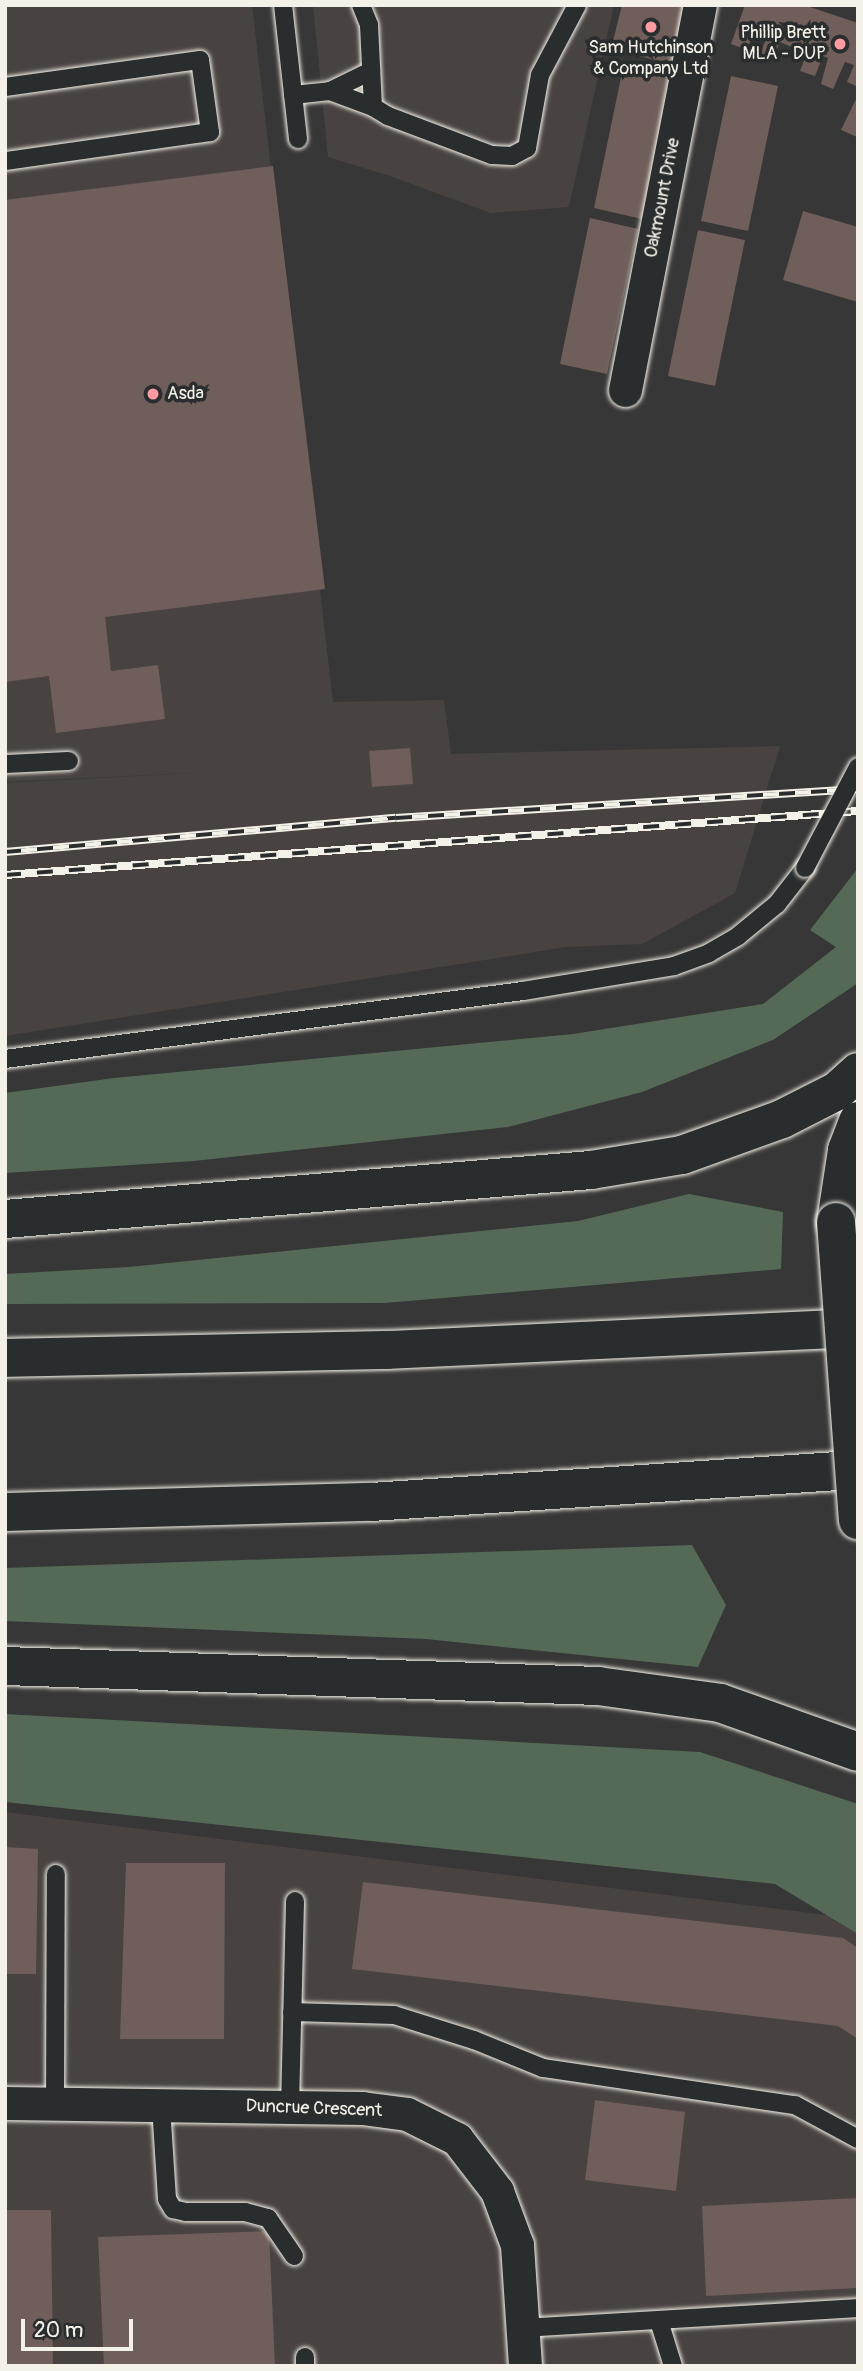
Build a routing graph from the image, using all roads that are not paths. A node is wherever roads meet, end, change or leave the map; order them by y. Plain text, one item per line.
1 (283, 5) edge
2 (361, 5) edge
3 (577, 5) edge
4 (700, 5) edge
5 (371, 71) junction
6 (5, 87) edge
7 (330, 92) junction
8 (293, 95) junction
9 (373, 107) junction
10 (298, 139) dead end
11 (5, 160) edge
12 (625, 390) dead end
13 (69, 761) dead end
14 (5, 764) edge
15 (858, 766) edge
16 (5, 1059) edge
17 (858, 1072) edge
18 (858, 1121) edge
19 (5, 1219) edge
20 (858, 1328) edge
21 (5, 1358) edge
22 (858, 1470) edge
23 (5, 1512) edge
24 (858, 1520) edge
25 (5, 1666) edge
26 (858, 1752) edge
27 (56, 1874) dead end
28 (295, 1901) dead end
29 (292, 2012) junction
30 (5, 2103) edge
31 (55, 2104) junction
32 (161, 2106) junction
33 (290, 2107) junction
34 (858, 2139) edge
35 (294, 2256) dead end
36 (858, 2308) edge
37 (659, 2321) junction
38 (523, 2328) junction
39 (525, 2366) edge
40 (673, 2366) edge

1 - 8 lane
2 - 5 lane
3 - 9 lane
4 - 12 street, Oakmount Drive
5 - 7 lane
5 - 9 lane
6 - 11 lane
7 - 8 lane
7 - 9 lane
8 - 10 lane
13 - 14 lane
15 - 16 lane, bridge
17 - 19 main road
18 - 24 main road, bridge
20 - 21 main road
22 - 23 main road
25 - 26 main road
27 - 31 lane
28 - 29 lane
29 - 33 lane
29 - 34 lane
30 - 31 street, Duncrue Crescent
31 - 32 street, Duncrue Crescent
32 - 33 street, Duncrue Crescent
32 - 35 lane
33 - 38 street, Duncrue Crescent
36 - 37 lane
37 - 38 lane
37 - 40 lane
38 - 39 street, Duncrue Crescent

